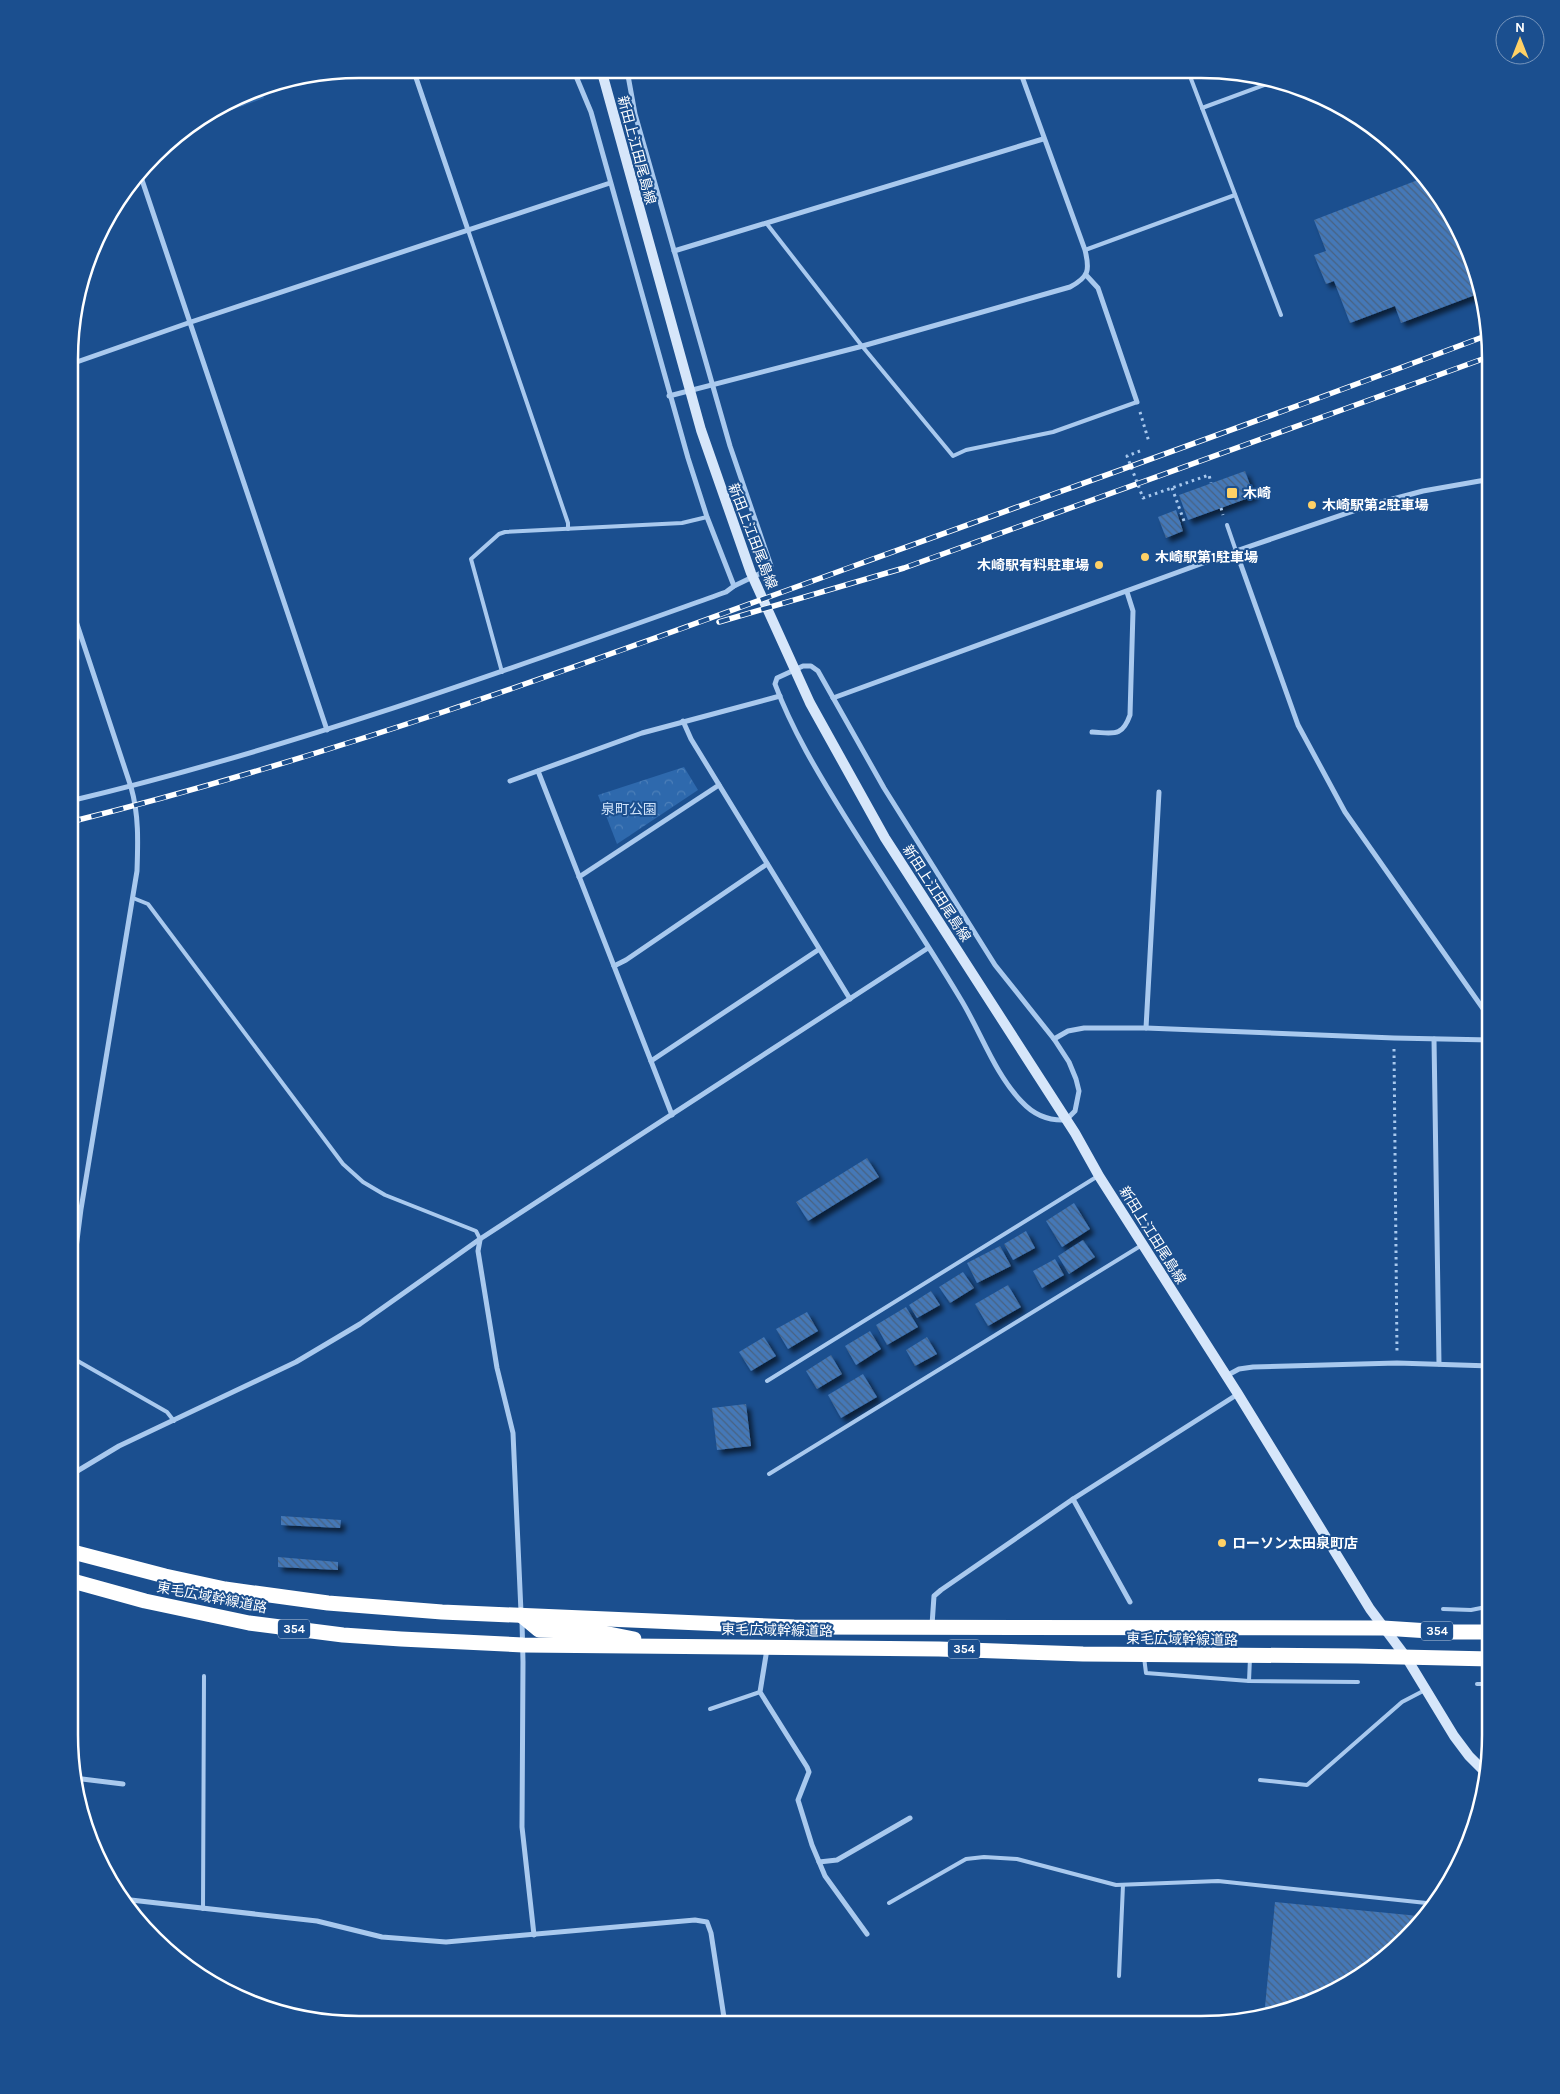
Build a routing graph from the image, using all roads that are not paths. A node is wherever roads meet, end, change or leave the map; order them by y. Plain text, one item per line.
1 (416, 78) edge
2 (576, 78) edge
3 (602, 78) edge
4 (628, 78) edge
5 (1022, 78) edge
6 (1191, 78) edge
7 (1264, 85) edge
8 (1202, 108) junction
9 (1044, 139) junction
10 (142, 180) edge
11 (610, 183) junction
12 (1235, 195) junction
13 (767, 224) junction
14 (468, 230) junction
15 (1085, 250) junction
16 (674, 251) junction
17 (1086, 275) junction
18 (1280, 315) dead end
19 (190, 322) junction
20 (862, 346) junction
21 (78, 362) edge
22 (712, 385) junction
23 (669, 396) junction
24 (1137, 402) joint
25 (1482, 481) edge
26 (707, 517) junction
27 (1227, 525) dead end
28 (568, 529) junction
29 (1236, 551) junction
30 (734, 586) junction
31 (1127, 592) junction
32 (78, 627) edge
33 (502, 672) junction
34 (780, 696) junction
35 (833, 698) junction
36 (683, 721) junction
37 (327, 730) junction
38 (1092, 732) dead end
39 (538, 771) junction
40 (510, 781) dead end
41 (719, 786) junction
42 (131, 787) junction
43 (1159, 792) dead end
44 (78, 799) edge
45 (767, 864) junction
46 (579, 878) junction
47 (133, 898) junction
48 (928, 948) junction
49 (818, 950) junction
50 (614, 966) junction
51 (850, 999) junction
52 (1482, 1007) edge
53 (1146, 1028) junction
54 (1054, 1039) junction
55 (1434, 1039) junction
56 (1482, 1040) edge
57 (651, 1061) junction
58 (672, 1115) junction
59 (1066, 1120) junction
60 (1099, 1176) junction
61 (78, 1209) edge
62 (81, 1209) junction
63 (78, 1232) edge
64 (480, 1239) junction
65 (1142, 1245) junction
66 (78, 1361) edge
67 (1439, 1364) junction
68 (1482, 1366) edge
69 (1226, 1376) junction
70 (767, 1382) dead end
71 (1238, 1394) junction
72 (174, 1421) junction
73 (78, 1471) edge
74 (769, 1474) dead end
75 (1073, 1500) junction
76 (78, 1554) edge
77 (78, 1582) edge
78 (1130, 1602) dead end
79 (1482, 1608) edge
80 (1443, 1609) dead end
81 (521, 1615) junction
82 (932, 1628) junction
83 (1383, 1628) junction
84 (1482, 1632) edge
85 (523, 1645) junction
86 (649, 1645) junction
87 (767, 1646) junction
88 (1144, 1655) junction
89 (1250, 1656) junction
90 (1406, 1657) junction
91 (1482, 1659) edge
92 (204, 1676) dead end
93 (1249, 1681) junction
94 (1358, 1682) dead end
95 (1476, 1684) dead end
96 (1482, 1684) edge
97 (1425, 1690) junction
98 (760, 1692) junction
99 (710, 1709) dead end
100 (1481, 1767) edge
101 (81, 1779) edge
102 (1260, 1780) dead end
103 (123, 1784) dead end
104 (910, 1818) dead end
105 (819, 1862) junction
106 (1123, 1885) junction
107 (131, 1900) edge
108 (889, 1903) dead end
109 (1427, 1903) edge
110 (203, 1909) junction
111 (866, 1934) dead end
112 (534, 1935) junction
113 (1119, 1976) dead end
114 (724, 2016) edge

1 - 14 street
2 - 11 street
3 - 59 main road, 新田上江田尾島線
4 - 16 street
5 - 9 street
6 - 8 lane
7 - 8 lane
8 - 12 lane
9 - 13 street
9 - 15 street
10 - 19 street
11 - 14 street
11 - 23 street
12 - 15 lane
12 - 18 lane
13 - 16 street
13 - 20 lane
14 - 19 street
14 - 28 lane
15 - 17 street
16 - 22 street
17 - 20 street
17 - 24 street
19 - 21 street
19 - 37 street
20 - 22 street
20 - 24 lane
22 - 23 street
22 - 30 street
23 - 26 street
25 - 29 street
26 - 28 lane
26 - 30 street
27 - 29 lane
28 - 33 lane
29 - 31 street
29 - 52 street
30 - 33 street
31 - 35 street
31 - 38 street
32 - 42 street
33 - 37 street
34 - 35 street
34 - 36 street
34 - 48 street
35 - 54 street
36 - 39 street
36 - 41 street
37 - 42 street
39 - 40 street
39 - 46 street
41 - 45 street
41 - 46 street
42 - 44 street
42 - 47 street
43 - 53 street
45 - 49 street
45 - 50 street
46 - 50 street
47 - 62 street
47 - 64 lane
48 - 51 street
48 - 59 street
49 - 51 street
49 - 57 street
50 - 57 street
51 - 58 street
53 - 54 street
53 - 55 street
54 - 59 street
55 - 56 street
55 - 67 street
57 - 58 street
58 - 64 street
59 - 60 main road, 新田上江田尾島線
60 - 65 main road, 新田上江田尾島線
60 - 70 lane
61 - 62 lane
62 - 63 street
64 - 72 street
64 - 81 street
65 - 69 main road, 新田上江田尾島線
65 - 74 lane
66 - 72 lane
67 - 68 street
67 - 69 street
69 - 71 main road, 新田上江田尾島線
71 - 75 street
71 - 83 main road, 新田上江田尾島線
72 - 73 street
75 - 78 street
75 - 82 street
76 - 81 highway, 東毛広域幹線道路 / 354
77 - 85 highway, 東毛広域幹線道路 / 354
79 - 80 lane
81 - 82 highway, 東毛広域幹線道路 / 354
81 - 85 street
81 - 86 highway
82 - 83 highway, 東毛広域幹線道路 / 354
83 - 84 highway, 東毛広域幹線道路 / 354
83 - 90 main road, 新田上江田尾島線
85 - 86 highway, 東毛広域幹線道路 / 354
85 - 112 street
86 - 87 highway, 東毛広域幹線道路 / 354
87 - 88 highway, 東毛広域幹線道路 / 354
87 - 98 street
88 - 89 highway, 東毛広域幹線道路 / 354
88 - 93 lane
89 - 90 highway, 東毛広域幹線道路 / 354
89 - 93 lane
90 - 91 highway, 東毛広域幹線道路 / 354
90 - 97 main road, 新田上江田尾島線
92 - 110 lane
93 - 94 lane
95 - 96 lane
97 - 100 main road, 新田上江田尾島線
97 - 102 lane
98 - 99 lane
98 - 105 street
101 - 103 street
104 - 105 street
105 - 111 street
106 - 108 lane
106 - 109 lane
106 - 113 lane
107 - 110 street
110 - 112 street
112 - 114 street

